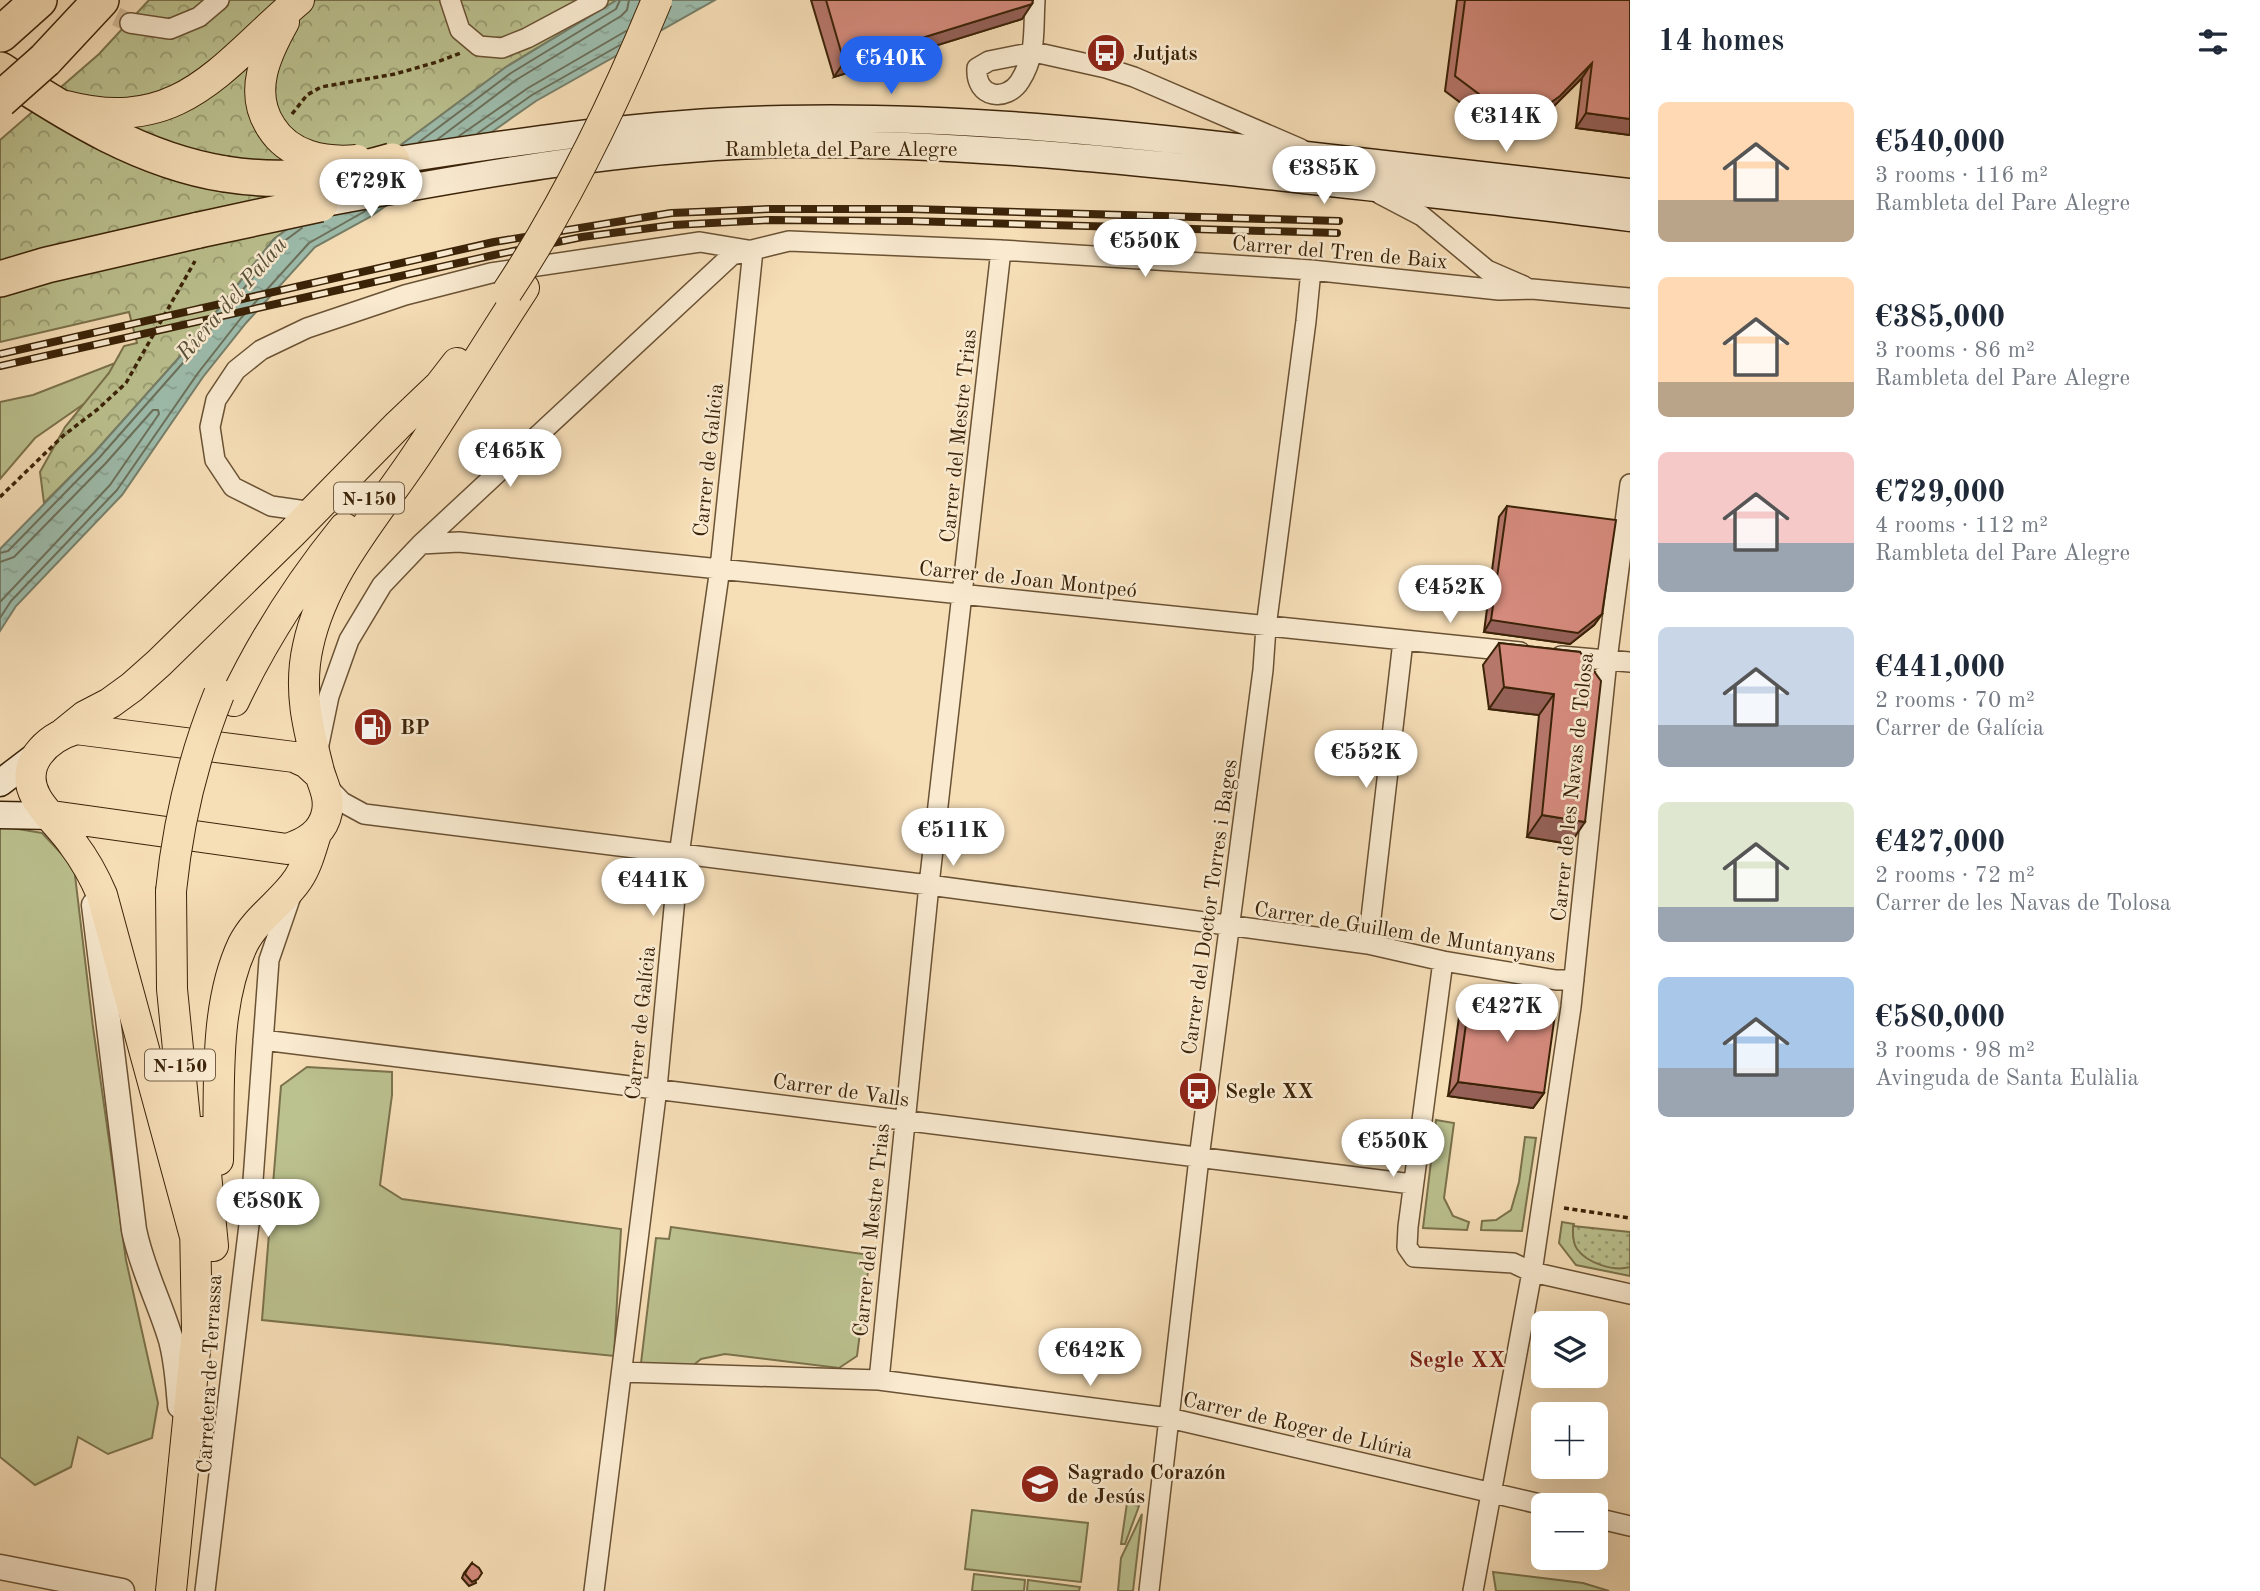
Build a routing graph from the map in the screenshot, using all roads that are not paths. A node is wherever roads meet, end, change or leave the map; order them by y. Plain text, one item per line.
1 (30, 0) edge
2 (39, 0) edge
3 (101, 0) edge
4 (219, 0) edge
5 (300, 0) edge
6 (450, 0) edge
7 (598, 0) edge
8 (657, 0) edge
9 (676, 0) edge
10 (1035, 0) edge
11 (130, 23) tunnel mouth
12 (1, 35) edge
13 (0, 70) edge
14 (0, 93) edge
15 (0, 100) edge
16 (49, 102) junction
17 (1316, 156) junction
18 (392, 161) junction
19 (219, 183) junction
20 (1365, 187) junction
21 (1630, 192) edge
22 (320, 204) junction
23 (1630, 218) edge
24 (753, 250) junction
25 (1001, 250) junction
26 (1311, 270) junction
27 (0, 279) edge
28 (1532, 289) junction
29 (516, 290) junction
30 (1630, 298) edge
31 (476, 360) junction
32 (440, 385) junction
33 (1630, 484) edge
34 (313, 512) junction
35 (421, 544) junction
36 (720, 568) junction
37 (963, 595) junction
38 (1266, 627) junction
39 (1403, 641) junction
40 (1607, 660) junction
41 (1630, 662) edge
42 (226, 698) junction
43 (64, 733) junction
44 (38, 754) junction
45 (320, 772) junction
46 (0, 783) edge
47 (0, 815) edge
48 (52, 816) junction
49 (316, 834) junction
50 (679, 855) junction
51 (89, 867) junction
52 (298, 879) junction
53 (929, 886) junction
54 (180, 891) junction
55 (1230, 927) junction
56 (1368, 944) junction
57 (1443, 961) junction
58 (1574, 980) junction
59 (263, 1040) junction
60 (657, 1088) junction
61 (904, 1121) junction
62 (1199, 1158) junction
63 (1412, 1184) junction
64 (196, 1240) junction
65 (215, 1269) junction
66 (1532, 1272) junction
67 (1630, 1294) edge
68 (622, 1373) junction
69 (879, 1380) junction
70 (1168, 1418) junction
71 (1492, 1495) junction
72 (192, 1499) junction
73 (1531, 1502) edge
74 (1608, 1521) edge
75 (1630, 1526) edge
76 (0, 1567) edge
77 (122, 1591) edge
78 (159, 1591) edge
79 (171, 1591) edge
80 (191, 1591) edge
81 (205, 1591) edge
82 (594, 1591) edge
83 (1149, 1591) edge
84 (1473, 1591) edge

1 - 12 highway
2 - 12 highway
3 - 15 highway, bridge
4 - 11 street
5 - 16 main road
5 - 18 main road, bridge
6 - 7 street
8 - 29 main road, N-150, bridge
9 - 29 main road, N-150
10 - 17 street, Rambleta del Pare Alegre
13 - 16 highway
14 - 19 highway
16 - 19 highway
17 - 18 main road, Rambleta del Pare Alegre
17 - 21 main road, Rambleta del Pare Alegre
18 - 19 highway, bridge
19 - 22 highway
20 - 22 main road, Rambleta del Pare Alegre
20 - 23 main road, Rambleta del Pare Alegre
20 - 28 street, Rambleta del Pare Alegre
22 - 27 highway, bridge
24 - 25 street, Carrer del Tren de Baix
24 - 34 street
24 - 35 street
24 - 36 street, Carrer de Galícia
25 - 26 street, Carrer del Tren de Baix
25 - 37 street, Carrer del Mestre Trias
26 - 28 street, Carrer del Tren de Baix
26 - 38 street, Carrer del Doctor Torres i Bages
28 - 30 street, Carrer del Tren de Baix
29 - 31 main road, N-150
29 - 32 main road, N-150
31 - 42 main road, Carretera de Terrassa / N-150
31 - 45 main road
32 - 34 main road
32 - 42 main road, Carretera de Terrassa / N-150
33 - 40 street, Carrer de les Navas de Tolosa
34 - 43 main road
35 - 36 street, Carrer de Joan Montpeó
35 - 45 street
36 - 37 street, Carrer de Joan Montpeó
36 - 50 street, Carrer de Galícia
37 - 38 street, Carrer de Joan Montpeó
37 - 53 street, Carrer del Mestre Trias
38 - 39 street, Carrer de Joan Montpeó
38 - 55 street, Carrer del Doctor Torres i Bages
39 - 40 street, Carrer de Joan Montpeó
39 - 56 street
40 - 41 street, Carrer de Joan Montpeó
40 - 58 street, Carrer de les Navas de Tolosa
42 - 54 main road, Carretera de Terrassa / N-150, bridge
43 - 44 main road
43 - 45 main road
44 - 46 main road
44 - 48 main road
45 - 49 main road
45 - 50 street, Carrer de Guillem de Muntanyans
47 - 48 main road
48 - 49 main road
48 - 51 main road
49 - 52 main road
50 - 53 street, Carrer de Guillem de Muntanyans
50 - 60 street, Carrer de Galícia
51 - 64 main road
51 - 78 street
52 - 59 street
52 - 65 main road
53 - 55 street, Carrer de Guillem de Muntanyans
53 - 61 street, Carrer del Mestre Trias
54 - 64 main road, Carretera de Terrassa / N-150
54 - 65 main road, Carretera de Terrassa / N-150
55 - 56 street, Carrer de Guillem de Muntanyans
55 - 62 street, Carrer del Doctor Torres i Bages
56 - 57 street, Carrer de Guillem de Muntanyans
57 - 58 street, Carrer de Guillem de Muntanyans
57 - 63 street
58 - 66 street, Carrer de les Navas de Tolosa
59 - 60 street, Carrer de Valls
59 - 81 street
60 - 61 street, Carrer de Valls
60 - 68 street, Carrer de Galícia
61 - 62 street, Carrer de Valls
61 - 69 street, Carrer del Mestre Trias
62 - 63 street, Carrer de Valls
62 - 70 street, Carrer del Doctor Torres i Bages
63 - 66 street
64 - 72 main road, Carretera de Terrassa / N-150
65 - 72 main road, Carretera de Terrassa / N-150
66 - 67 street
66 - 71 street, Carrer de les Navas de Tolosa
68 - 69 street, Carrer de Roger de Llúria
68 - 82 street, Carrer de Galícia
69 - 70 street, Carrer de Roger de Llúria
70 - 71 street, Carrer de Roger de Llúria
70 - 83 street, Carrer del Doctor Torres i Bages
71 - 73 street, Carrer de Roger de Llúria
71 - 84 street, Carrer de les Navas de Tolosa
72 - 79 main road, Carretera de Terrassa / N-150
72 - 80 main road, Carretera de Terrassa / N-150
74 - 75 street
76 - 77 street

